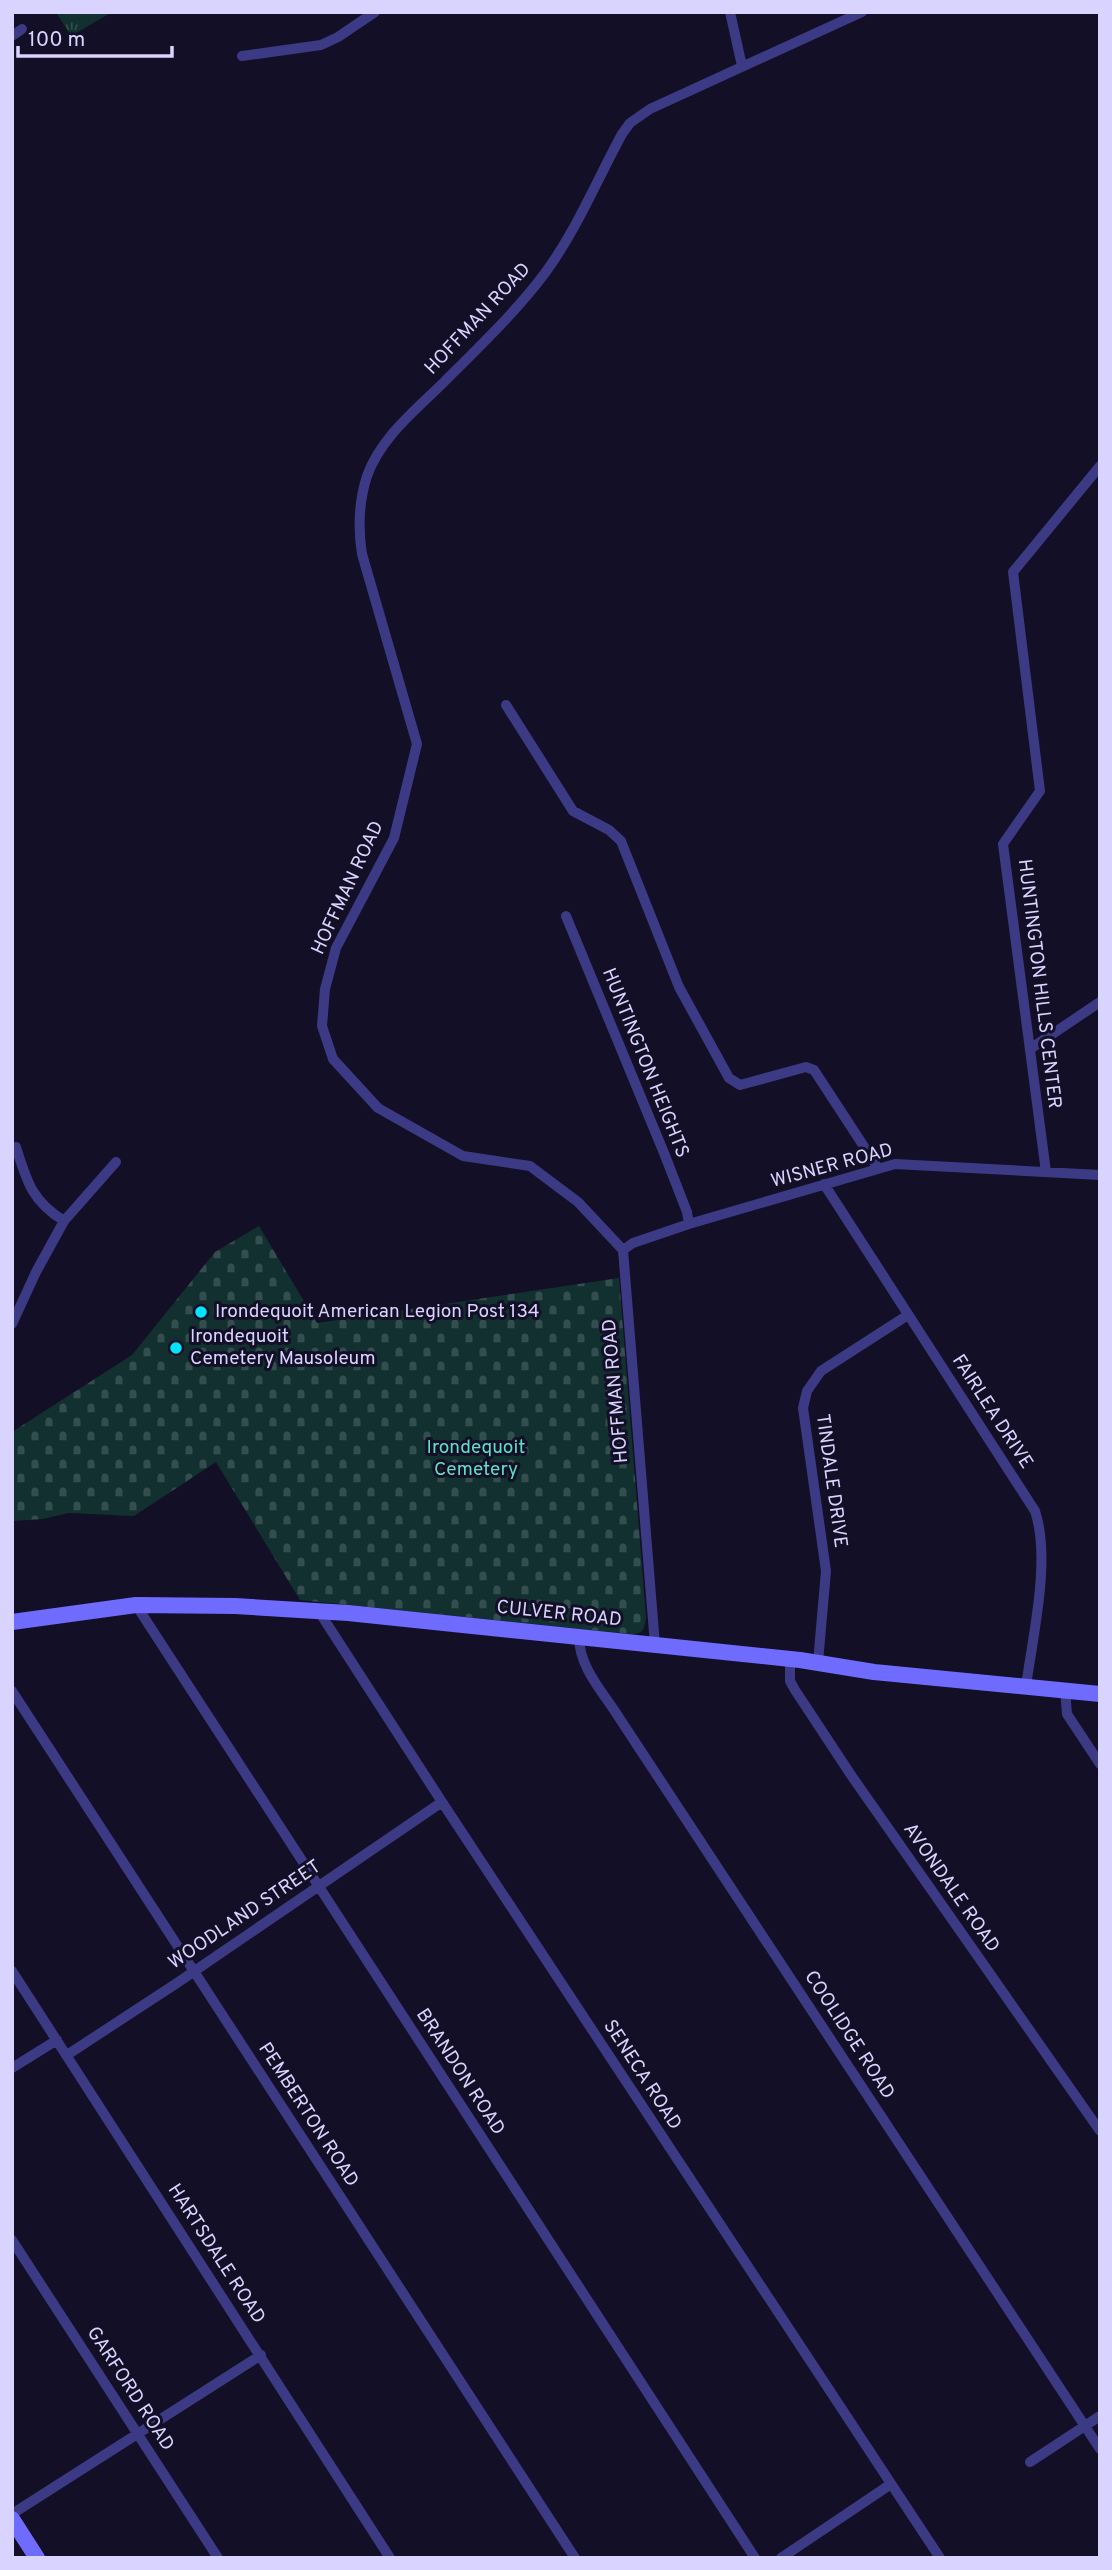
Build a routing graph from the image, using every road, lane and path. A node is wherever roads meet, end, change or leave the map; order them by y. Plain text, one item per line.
1 (375, 12) edge
2 (730, 12) edge
3 (862, 12) edge
4 (22, 29) dead end
5 (12, 36) edge
6 (242, 56) dead end
7 (742, 66) junction
8 (1100, 466) edge
9 (506, 705) dead end
10 (566, 916) dead end
11 (1100, 1002) edge
12 (1030, 1049) junction
13 (16, 1147) dead end
14 (116, 1162) dead end
15 (878, 1168) junction
16 (1046, 1172) junction
17 (1100, 1175) edge
18 (824, 1184) junction
19 (65, 1221) junction
20 (689, 1224) junction
21 (624, 1250) junction
22 (908, 1315) junction
23 (12, 1324) edge
24 (136, 1605) junction
25 (318, 1610) junction
26 (12, 1622) edge
27 (579, 1637) junction
28 (654, 1646) junction
29 (790, 1659) junction
30 (818, 1662) junction
31 (1026, 1686) junction
32 (1065, 1690) junction
33 (12, 1691) edge
34 (1100, 1694) edge
35 (1100, 1764) edge
36 (442, 1802) junction
37 (318, 1886) junction
38 (194, 1970) junction
39 (12, 1971) edge
40 (57, 2040) junction
41 (66, 2055) junction
42 (12, 2068) edge
43 (1100, 2131) edge
44 (12, 2240) edge
45 (261, 2355) junction
46 (1100, 2416) edge
47 (1085, 2426) junction
48 (138, 2435) junction
49 (1100, 2449) edge
50 (1030, 2462) dead end
51 (891, 2484) junction
52 (12, 2514) edge
53 (12, 2519) edge
54 (37, 2558) edge
55 (218, 2558) edge
56 (390, 2558) edge
57 (575, 2558) edge
58 (755, 2558) edge
59 (781, 2558) edge
60 (940, 2558) edge

1 - 6 street
2 - 7 street
3 - 7 street, HOFFMAN ROAD
4 - 5 street
7 - 21 street, HOFFMAN ROAD
8 - 12 street, HUNTINGTON HILLS CENTER
9 - 15 street
10 - 20 street, HUNTINGTON HEIGHTS
11 - 12 street
12 - 16 street, HUNTINGTON HILLS CENTER
13 - 19 street
14 - 19 street
15 - 16 street, WISNER ROAD
15 - 18 street, WISNER ROAD
16 - 17 street, WISNER ROAD
18 - 20 street, WISNER ROAD
18 - 22 street, FAIRLEA DRIVE
19 - 23 street
20 - 21 street, WISNER ROAD
21 - 28 street, HOFFMAN ROAD
22 - 30 street, TINDALE DRIVE
22 - 31 street, FAIRLEA DRIVE
24 - 25 main road, CULVER ROAD
24 - 26 main road, CULVER ROAD
24 - 37 street, BRANDON ROAD
25 - 27 main road, CULVER ROAD
25 - 36 street, SENECA ROAD
27 - 28 main road, CULVER ROAD
27 - 47 street, COOLIDGE ROAD
28 - 29 main road, CULVER ROAD
29 - 30 main road, CULVER ROAD
29 - 43 street, AVONDALE ROAD
30 - 31 main road, CULVER ROAD
31 - 32 main road, CULVER ROAD
32 - 34 main road, CULVER ROAD
32 - 35 street
33 - 38 street, PEMBERTON ROAD
36 - 37 street, WOODLAND STREET
36 - 51 street, SENECA ROAD
37 - 38 street, WOODLAND STREET
37 - 58 street, BRANDON ROAD
38 - 41 street, WOODLAND STREET
38 - 57 street, PEMBERTON ROAD
39 - 40 street, HARTSDALE ROAD
40 - 41 street, HARTSDALE ROAD
40 - 42 street
41 - 45 street, HARTSDALE ROAD
44 - 48 street, GARFORD ROAD
45 - 48 street
45 - 56 street, HARTSDALE ROAD
46 - 47 street
47 - 49 street, COOLIDGE ROAD
47 - 50 street
48 - 52 street
48 - 55 street, GARFORD ROAD
51 - 59 street
51 - 60 street, SENECA ROAD
53 - 54 main road

